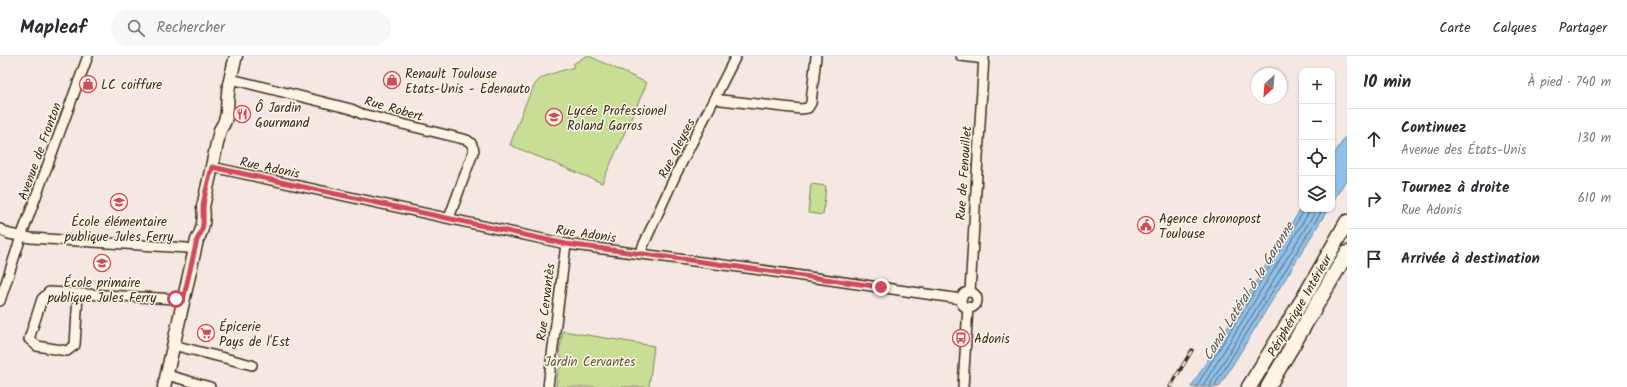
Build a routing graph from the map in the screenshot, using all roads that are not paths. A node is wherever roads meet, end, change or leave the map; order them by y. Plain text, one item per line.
1 (88, 56) edge
2 (236, 56) edge
3 (736, 56) edge
4 (816, 56) edge
5 (961, 56) edge
6 (984, 57) edge
7 (231, 79) junction
8 (716, 97) junction
9 (212, 167) junction
10 (449, 218) junction
11 (1347, 222) edge
12 (0, 229) edge
13 (20, 237) junction
14 (566, 244) junction
15 (196, 245) junction
16 (641, 253) junction
17 (1347, 253) edge
18 (970, 292) junction
19 (78, 294) junction
20 (961, 299) junction
21 (183, 300) junction
22 (0, 301) edge
23 (968, 307) junction
24 (174, 345) junction
25 (252, 365) dead end
26 (166, 381) edge
27 (210, 387) edge
28 (548, 387) edge
29 (963, 387) edge
30 (1249, 387) edge
31 (1268, 387) edge

1 - 13 street, Avenue de Fronton
2 - 7 main road
3 - 8 street, Rue Gleyses
4 - 8 street
5 - 6 street
6 - 18 street, Rue de Fenouillet
7 - 9 main road
7 - 10 street, Rue Robert
8 - 16 street, Rue Gleyses
9 - 10 street, Rue Adonis
9 - 15 main road
10 - 14 street, Rue Adonis
11 - 30 highway, Périphérique Intérieur
12 - 13 street
13 - 15 street
13 - 22 street, Avenue de Fronton
14 - 16 street, Rue Adonis
14 - 28 street, Rue Cervantès
15 - 21 main road
16 - 20 street, Rue Adonis
17 - 31 highway
18 - 20 street
18 - 23 street
19 - 19 street
19 - 21 street
20 - 23 street
21 - 24 main road
23 - 29 street
24 - 25 street
24 - 26 main road
26 - 27 street

